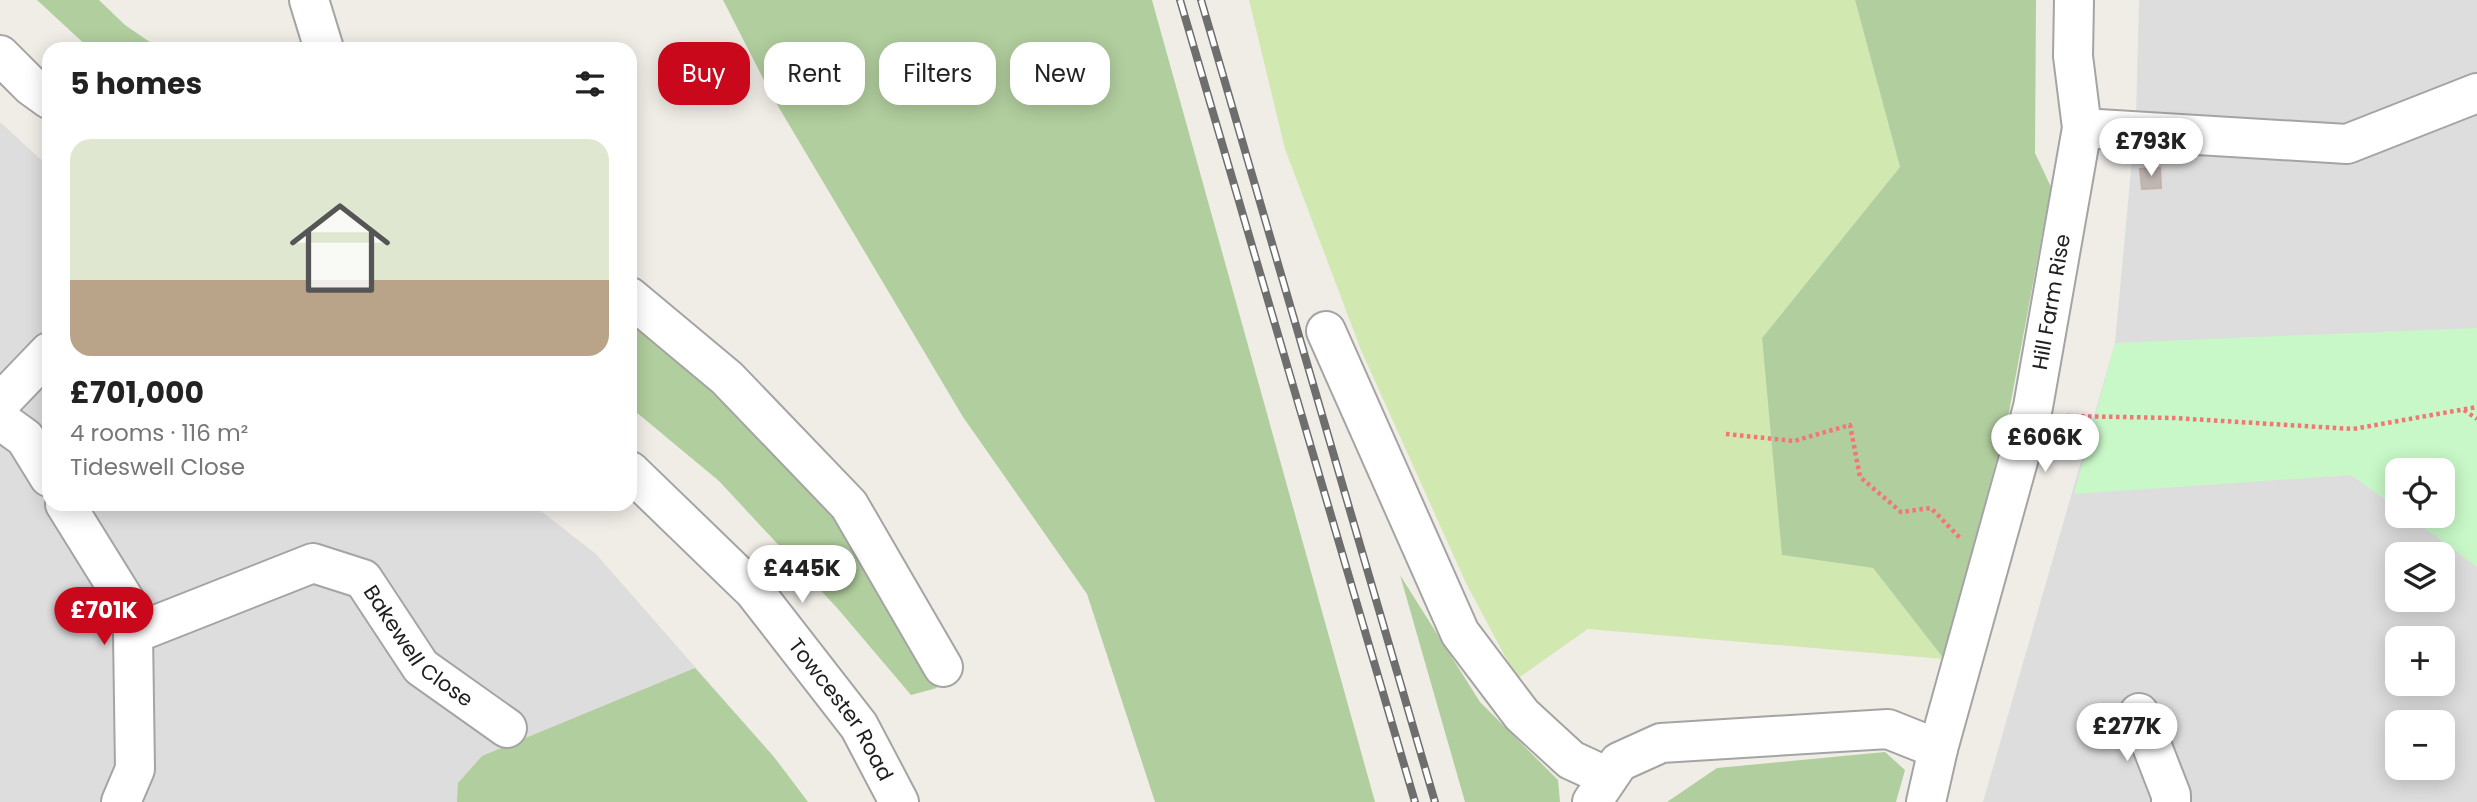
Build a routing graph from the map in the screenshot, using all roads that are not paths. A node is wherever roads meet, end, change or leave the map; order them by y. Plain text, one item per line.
1 (309, 0) edge
2 (2074, 0) edge
3 (322, 42) edge
4 (0, 54) edge
5 (2477, 93) edge
6 (42, 94) edge
7 (2082, 128) junction
8 (637, 303) edge
9 (1326, 331) dead end
10 (42, 359) edge
11 (0, 403) edge
12 (0, 420) edge
13 (42, 466) edge
14 (637, 478) edge
15 (69, 511) edge
16 (133, 634) junction
17 (943, 667) dead end
18 (2139, 713) dead end
19 (507, 728) dead end
20 (1938, 749) junction
21 (1600, 790) edge
22 (121, 802) edge
23 (899, 802) edge
24 (1926, 802) edge
25 (2171, 802) edge

1 - 3 street
2 - 7 street, Hill Farm Rise
4 - 6 street
5 - 7 street
7 - 20 street, Hill Farm Rise
8 - 17 street
9 - 21 street
10 - 11 street
12 - 13 street
14 - 23 street, Towcester Road
15 - 16 street
16 - 19 street, Bakewell Close
16 - 22 street
18 - 25 street
20 - 21 street
20 - 24 street, Hill Farm Rise

